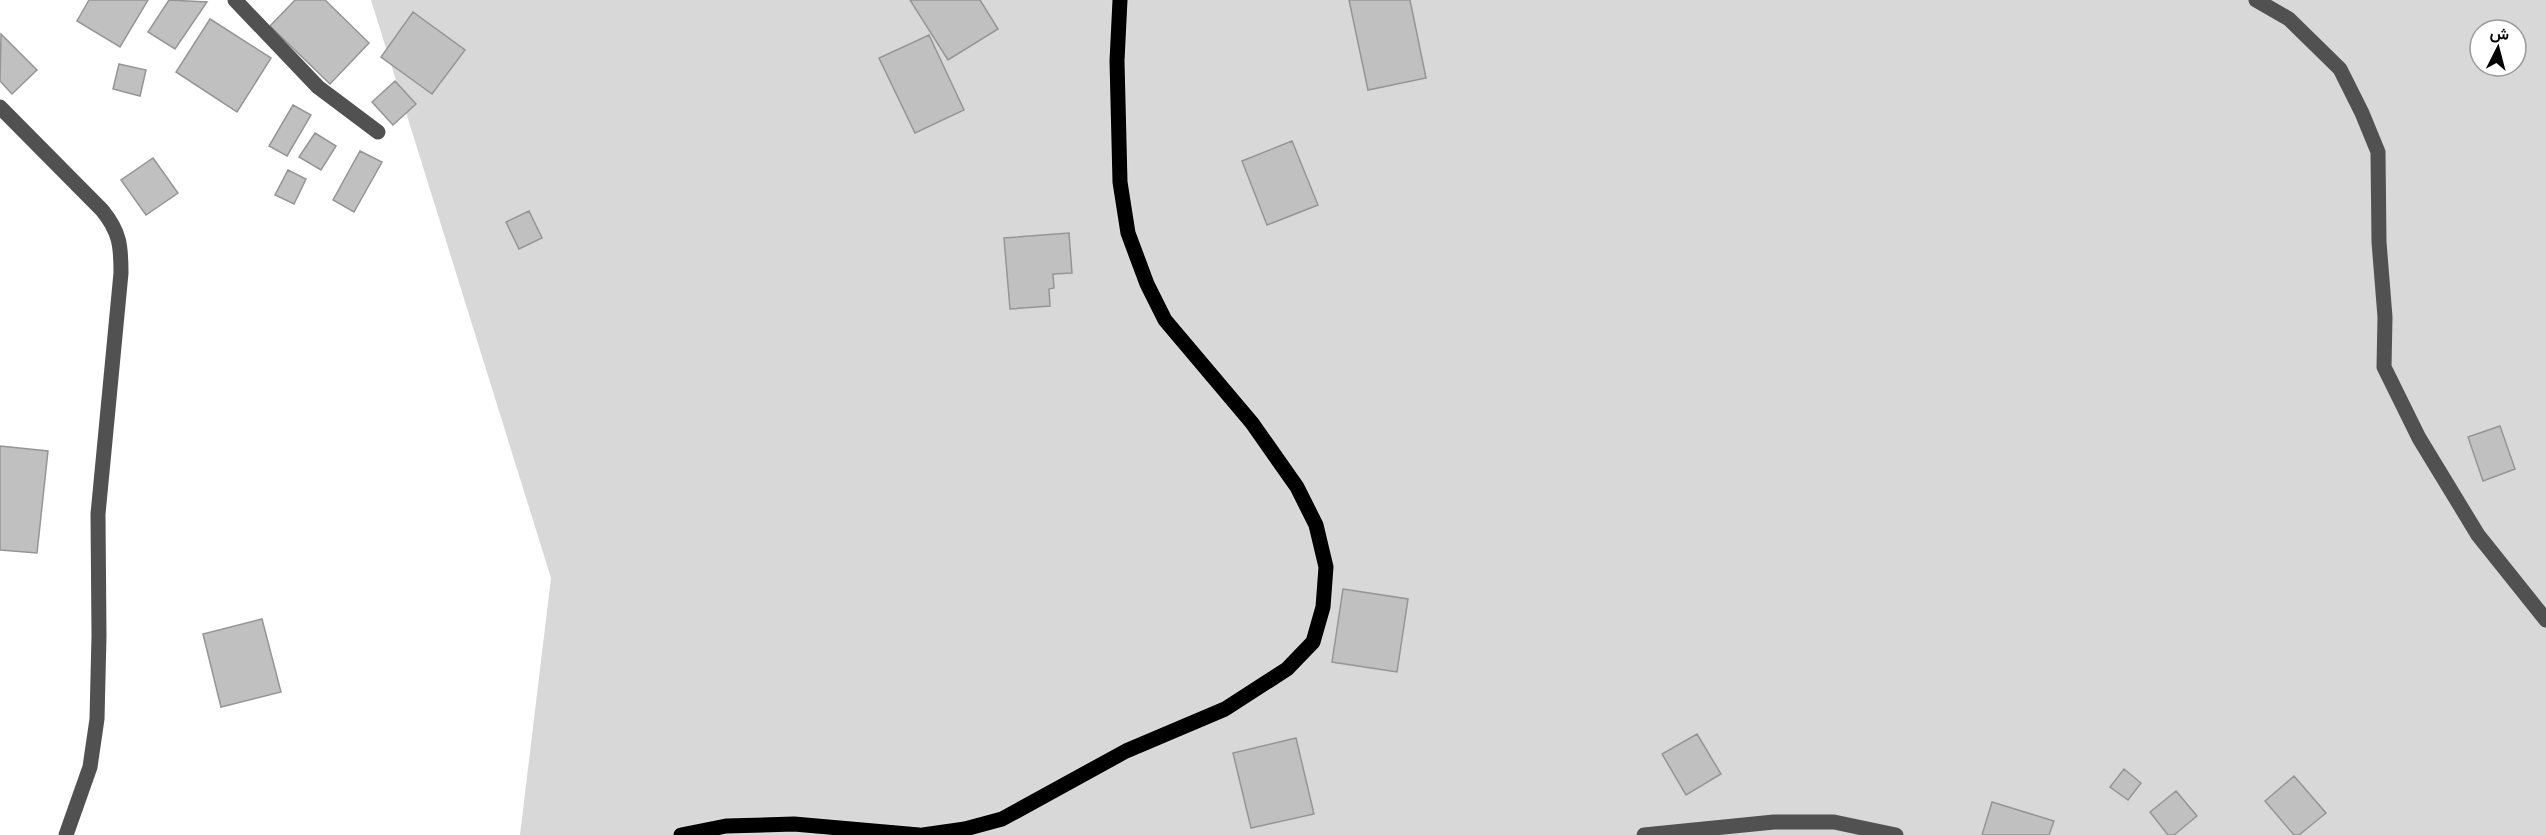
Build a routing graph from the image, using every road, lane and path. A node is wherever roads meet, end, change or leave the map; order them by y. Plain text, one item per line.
1 (234, 0) edge
2 (1120, 0) edge
3 (2256, 0) edge
4 (0, 107) edge
5 (378, 132) dead end
6 (2546, 620) edge
7 (66, 835) edge
8 (681, 835) edge
9 (921, 835) edge
10 (1644, 835) edge
11 (1896, 835) edge

1 - 5 street
2 - 9 main road
3 - 6 street
4 - 7 street
8 - 9 main road
10 - 11 street

